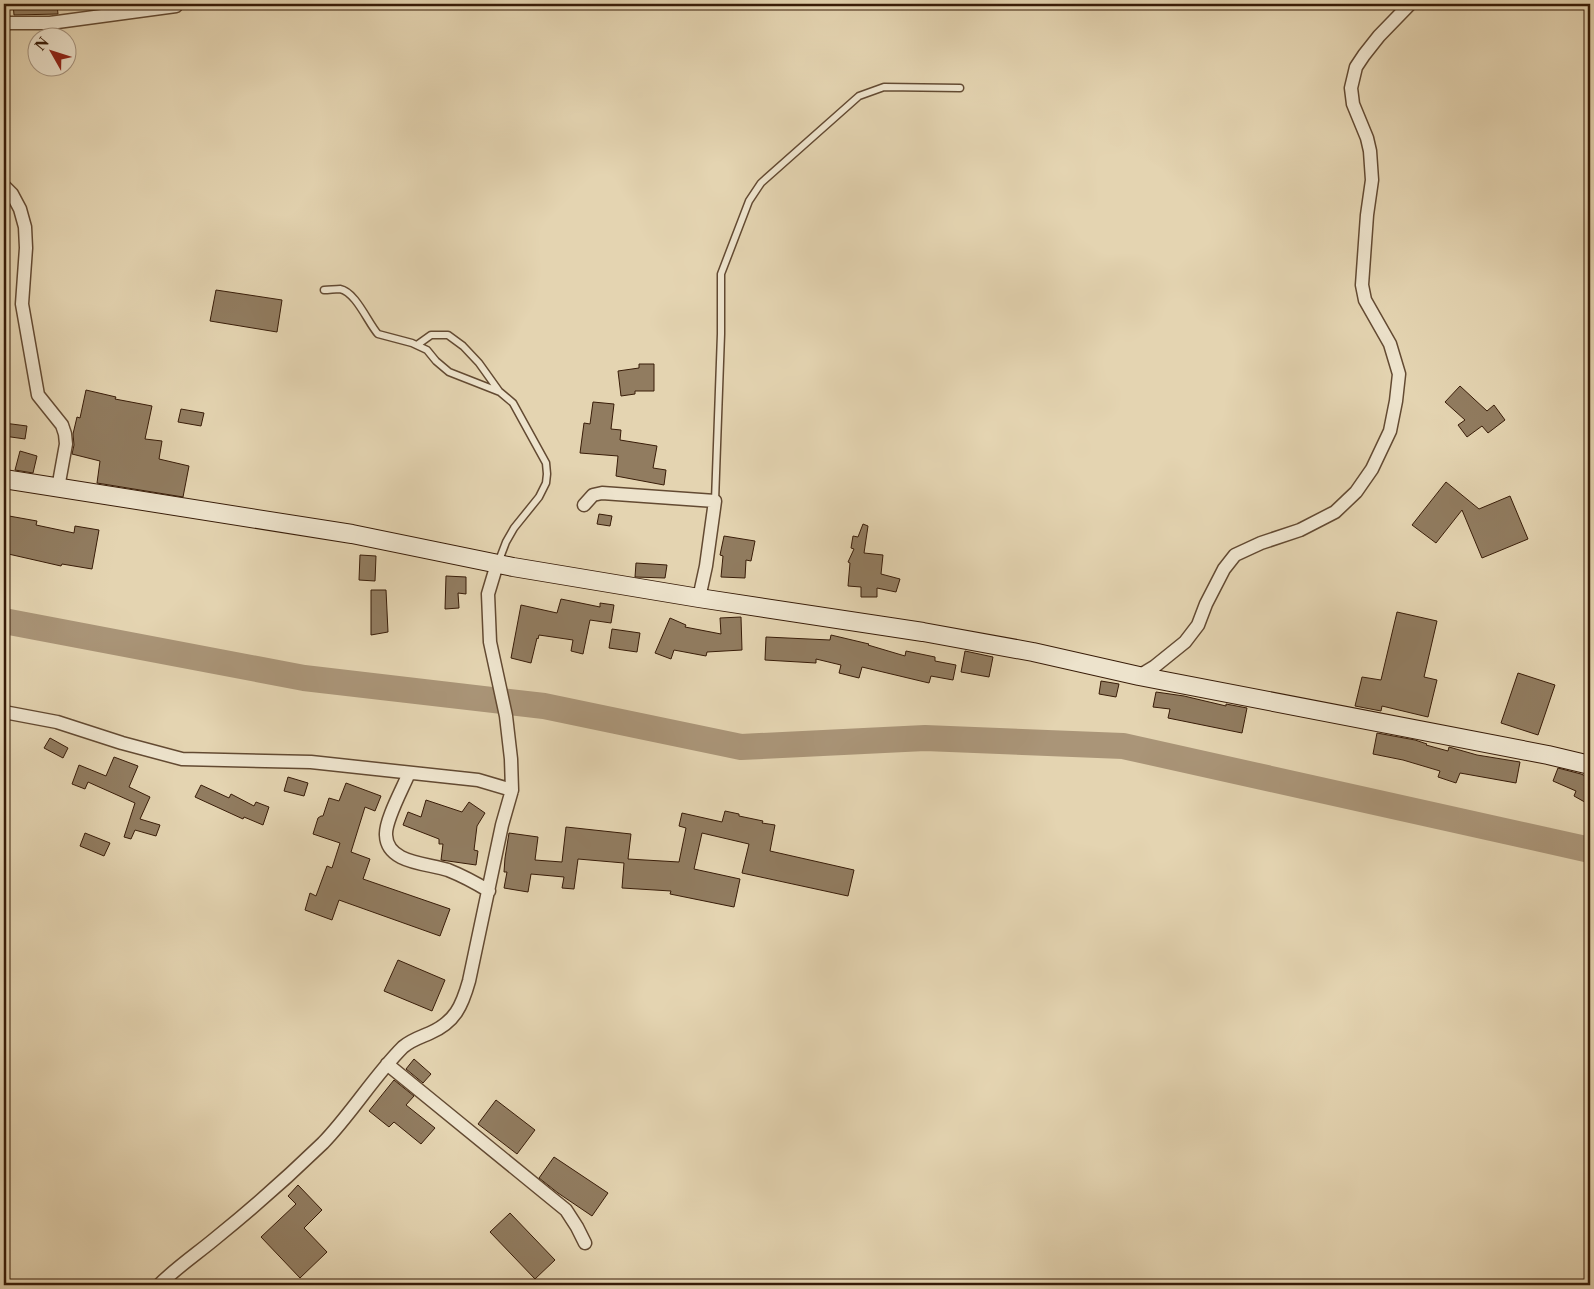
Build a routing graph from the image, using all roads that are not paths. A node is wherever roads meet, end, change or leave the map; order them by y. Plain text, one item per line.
1 (1410, 4) edge
2 (176, 6) dead end
3 (4, 24) edge
4 (960, 88) dead end
5 (4, 186) edge
6 (324, 290) dead end
7 (416, 345) junction
8 (500, 392) junction
9 (4, 479) edge
10 (58, 488) junction
11 (715, 501) junction
12 (584, 505) dead end
13 (497, 564) junction
14 (699, 598) junction
15 (1139, 676) junction
16 (4, 712) edge
17 (1590, 765) edge
18 (409, 773) junction
19 (512, 790) junction
20 (490, 891) junction
21 (387, 1064) junction
22 (584, 1244) dead end
23 (159, 1285) edge

1 - 15 street
2 - 3 street
4 - 11 lane
5 - 10 street
6 - 7 lane
7 - 8 lane
7 - 8 lane
8 - 13 lane
9 - 10 main road
10 - 13 main road
11 - 12 street
11 - 14 street
13 - 14 main road
13 - 19 street
14 - 15 main road
15 - 17 main road
16 - 18 street
18 - 19 street
18 - 20 street
19 - 20 street
20 - 21 street
21 - 22 street
21 - 23 street

